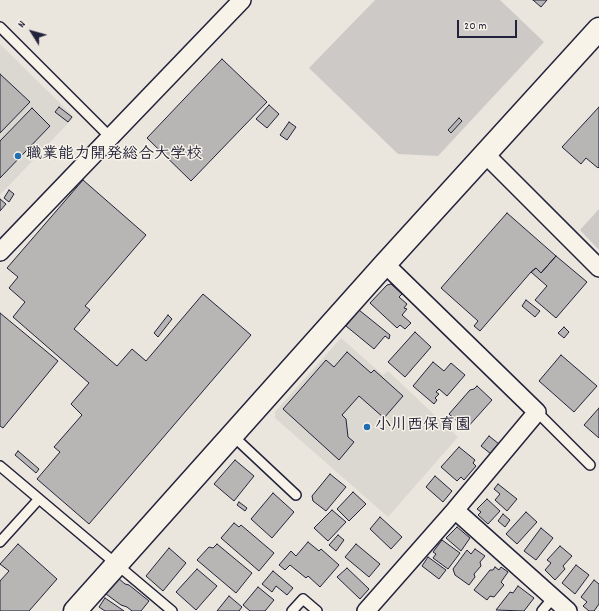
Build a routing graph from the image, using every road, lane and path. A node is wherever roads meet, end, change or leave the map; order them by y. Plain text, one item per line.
1 (242, 0) edge
2 (0, 27) edge
3 (599, 29) edge
4 (110, 137) junction
5 (486, 155) junction
6 (0, 252) edge
7 (385, 264) junction
8 (599, 268) edge
9 (537, 412) junction
10 (232, 435) junction
11 (590, 465) dead end
12 (0, 466) edge
13 (296, 495) dead end
14 (38, 500) junction
15 (454, 510) junction
16 (0, 542) edge
17 (117, 564) junction
18 (553, 598) junction
19 (75, 611) edge
20 (172, 611) edge
21 (292, 611) edge
22 (317, 611) edge
23 (366, 611) edge
24 (542, 611) edge
25 (568, 611) edge

1 - 4 street
2 - 4 lane
3 - 5 street
4 - 6 street
5 - 7 street
5 - 8 street
7 - 9 street
7 - 10 street
9 - 11 lane
9 - 15 street
10 - 13 lane
10 - 17 street
12 - 14 lane
14 - 16 lane
14 - 17 lane
15 - 18 street
15 - 23 street
17 - 19 street
17 - 20 lane
18 - 24 lane
18 - 25 street
21 - 22 lane

